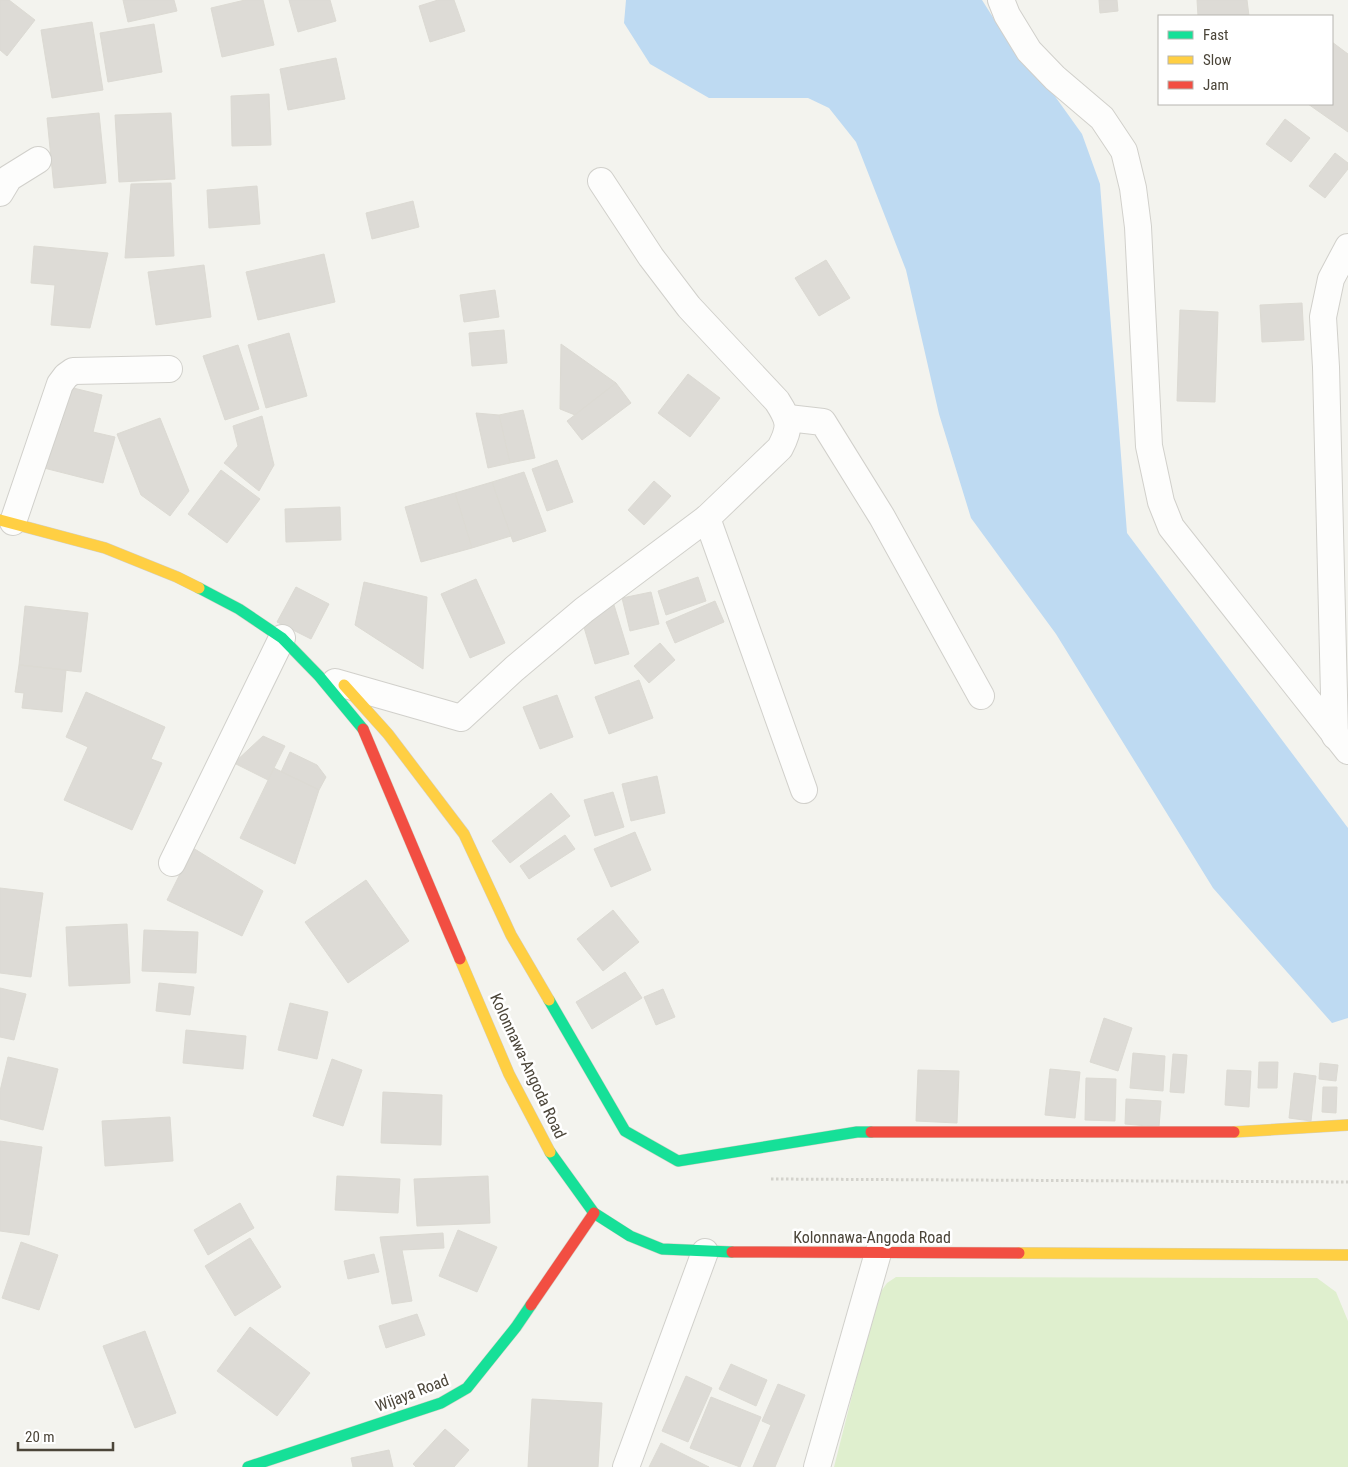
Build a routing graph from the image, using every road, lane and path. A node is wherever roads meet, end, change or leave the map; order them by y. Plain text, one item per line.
1 (1002, 0) edge
2 (38, 160) dead end
3 (601, 180) dead end
4 (0, 193) edge
5 (1348, 247) edge
6 (169, 369) dead end
7 (788, 418) junction
8 (707, 518) junction
9 (7, 521) edge
10 (282, 638) junction
11 (319, 676) junction
12 (344, 685) junction
13 (981, 696) dead end
14 (1342, 743) edge
15 (804, 790) dead end
16 (172, 863) dead end
17 (1348, 1125) edge
18 (762, 1179) dead end
19 (1348, 1182) edge
20 (594, 1213) junction
21 (705, 1252) junction
22 (878, 1253) junction
23 (1348, 1255) edge
24 (248, 1467) edge
25 (626, 1467) edge
26 (817, 1467) edge

1 - 14 street
2 - 4 street
3 - 7 street
5 - 14 street
6 - 9 street
7 - 8 street
7 - 13 street
8 - 12 street
8 - 15 street
9 - 10 main road, Kolonnawa-Angoda Road
10 - 11 main road, Kolonnawa-Angoda Road
10 - 16 street
11 - 12 street
11 - 20 main road, Kolonnawa-Angoda Road
12 - 17 main road
18 - 19 path
20 - 21 main road, Kolonnawa-Angoda Road
20 - 24 main road, Wijaya Road
21 - 22 main road, Kolonnawa-Angoda Road
21 - 25 street
22 - 23 main road, Kolonnawa-Angoda Road
22 - 26 street

